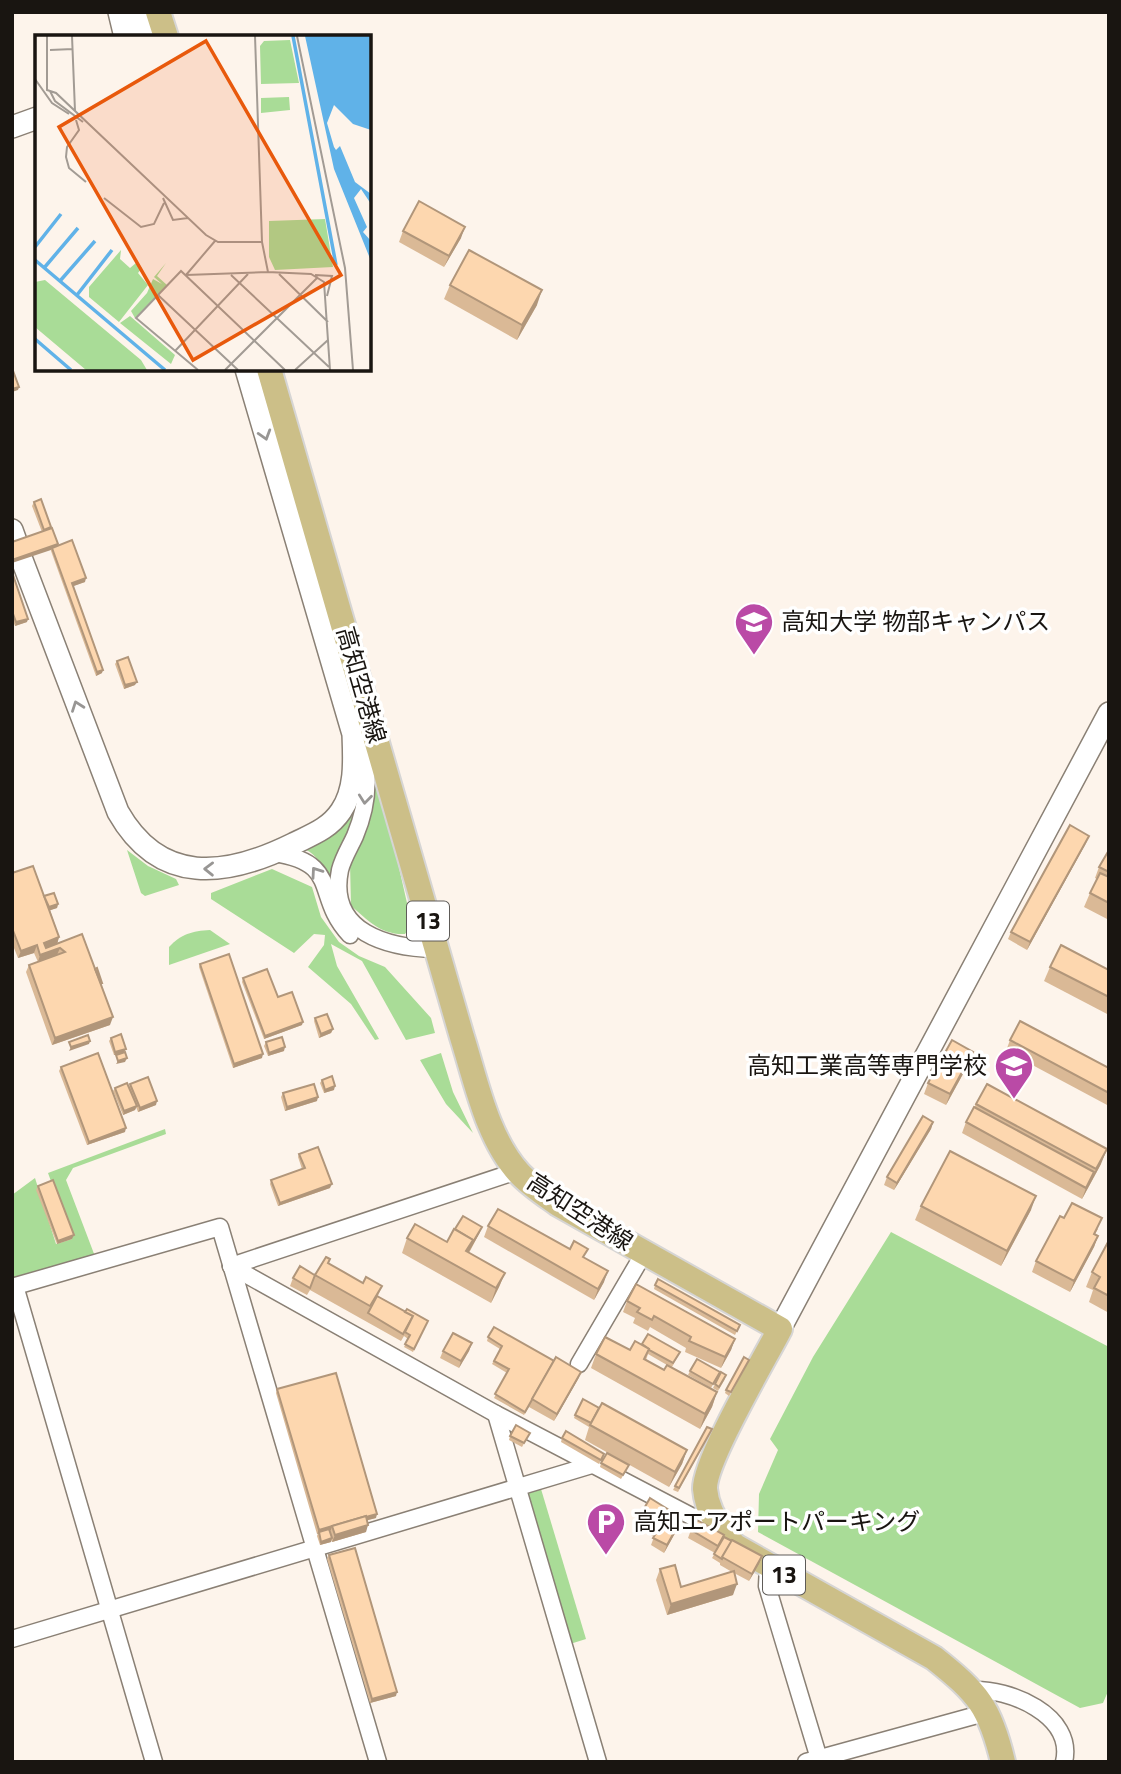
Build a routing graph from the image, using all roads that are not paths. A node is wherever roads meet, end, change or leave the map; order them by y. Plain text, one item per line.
1 (119, 12) edge
2 (136, 12) edge
3 (158, 12) edge
4 (125, 35) edge
5 (145, 35) edge
6 (165, 35) edge
7 (35, 119) edge
8 (12, 127) edge
9 (247, 371) edge
10 (269, 371) edge
11 (17, 545) edge
12 (1109, 713) edge
13 (353, 734) junction
14 (274, 853) junction
15 (436, 950) junction
16 (517, 1171) junction
17 (644, 1253) junction
18 (231, 1266) junction
19 (13, 1287) edge
20 (780, 1328) junction
21 (579, 1364) dead end
22 (496, 1414) junction
23 (595, 1464) junction
24 (517, 1489) junction
25 (715, 1521) junction
26 (315, 1550) junction
27 (768, 1566) junction
28 (109, 1611) junction
29 (12, 1639) edge
30 (971, 1690) junction
31 (988, 1712) junction
32 (815, 1761) edge
33 (154, 1762) edge
34 (378, 1762) edge
35 (597, 1762) edge
36 (1003, 1762) edge
37 (1063, 1762) edge

1 - 4 street
2 - 5 street
3 - 6 main road
7 - 8 street
9 -> 13 street
10 - 15 main road, 高知空港線 / 13
14 -> 11 street
12 - 20 street
13 - 14 street
13 -> 15 street
15 -> 14 street
15 - 16 main road, 高知空港線 / 13
16 - 17 main road, 高知空港線 / 13
16 - 18 street
17 - 20 main road, 高知空港線 / 13
17 - 21 street
18 - 19 street
18 - 22 street
18 - 26 street
19 - 28 street
20 - 25 main road, 13
22 - 23 street
22 - 24 street
23 - 24 street
23 - 25 street
24 - 26 street
24 - 35 street
25 - 27 main road, 13
26 - 28 street
26 - 34 street
27 - 30 main road, 13
27 - 32 street
28 - 29 street
28 - 33 street
30 - 31 main road, 13
30 - 37 street
31 - 32 street
31 - 36 main road, 13

